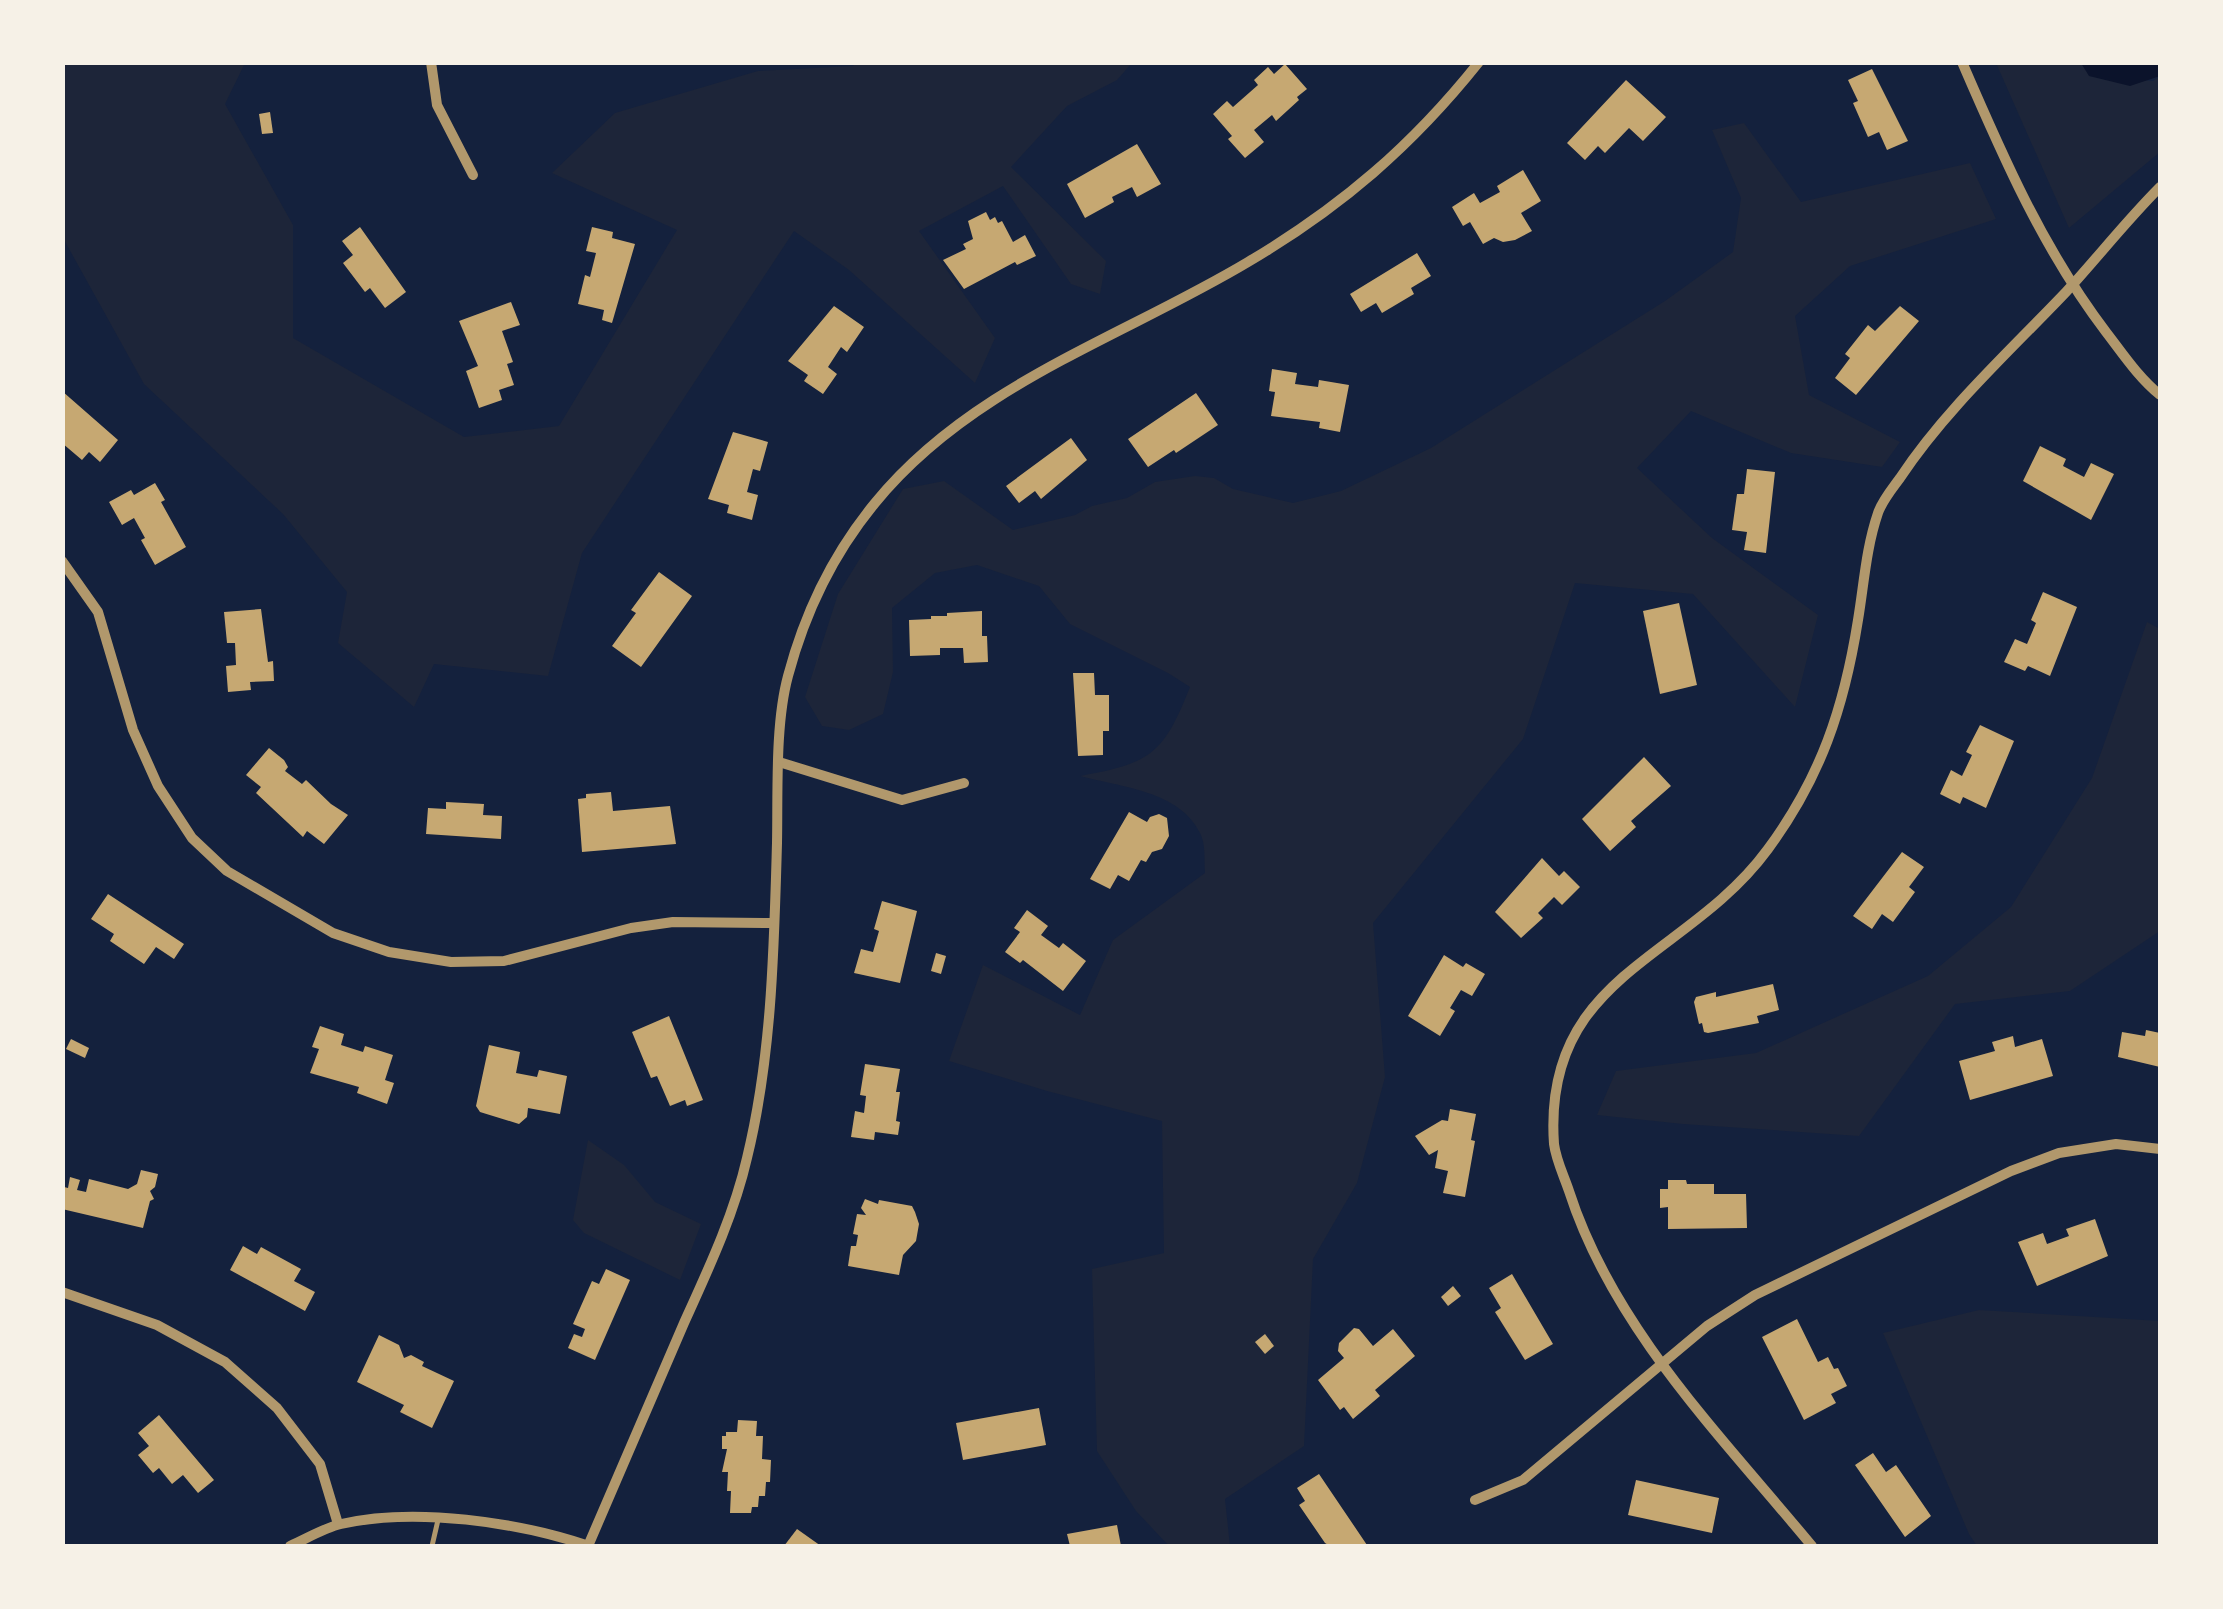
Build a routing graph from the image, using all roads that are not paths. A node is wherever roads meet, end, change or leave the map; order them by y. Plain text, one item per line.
1 (431, 62) edge
2 (1480, 62) edge
3 (1962, 62) edge
4 (474, 175) dead end
5 (2160, 187) edge
6 (2071, 286) junction
7 (2160, 395) edge
8 (62, 560) edge
9 (779, 762) junction
10 (964, 784) dead end
11 (774, 924) junction
12 (2160, 1149) edge
13 (62, 1292) edge
14 (1662, 1363) junction
15 (1475, 1500) dead end
16 (438, 1520) junction
17 (338, 1524) junction
18 (290, 1546) edge
19 (432, 1546) edge
20 (588, 1546) edge
21 (1812, 1546) edge

1 - 4 street
2 - 9 street
3 - 6 street
5 - 6 street
6 - 7 street
6 - 14 street
8 - 11 street
9 - 10 street
9 - 11 street
11 - 20 street
12 - 14 street
13 - 17 street
14 - 15 street
14 - 21 street
16 - 17 street
16 - 19 lane
16 - 20 street
17 - 18 street

